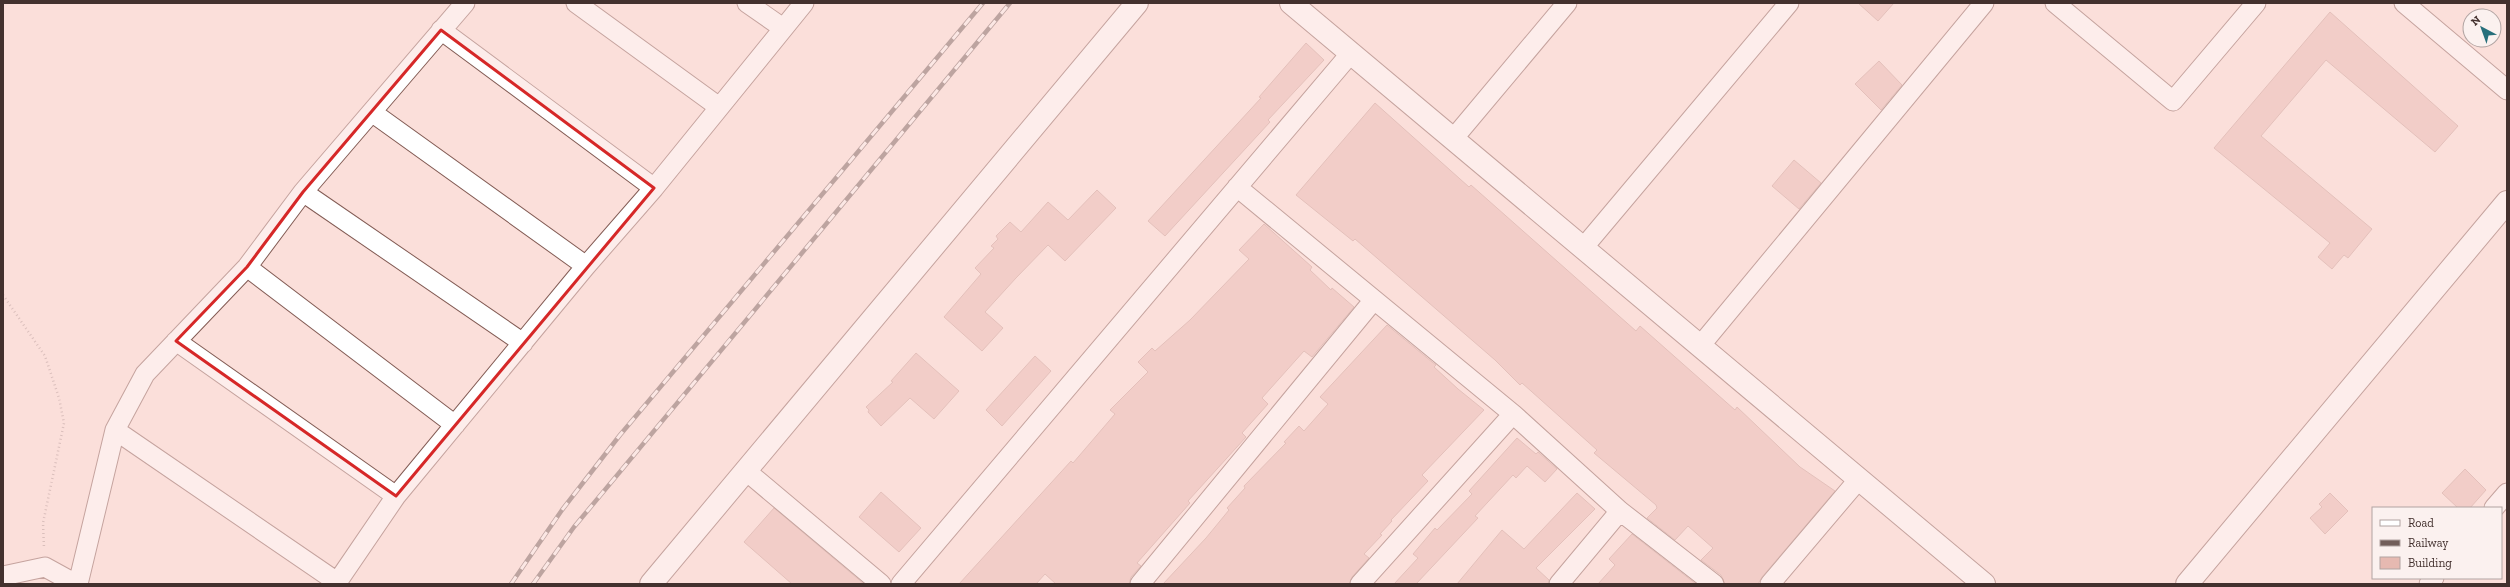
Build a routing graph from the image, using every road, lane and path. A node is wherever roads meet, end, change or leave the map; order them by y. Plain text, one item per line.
1 (465, 3) edge
2 (576, 3) edge
3 (747, 3) edge
4 (804, 3) edge
5 (1137, 3) edge
6 (1291, 3) edge
7 (1567, 3) edge
8 (1789, 3) edge
9 (1984, 3) edge
10 (2055, 3) edge
11 (2256, 3) edge
12 (2404, 3) edge
13 (783, 28) junction
14 (441, 30) junction
15 (1351, 53) junction
16 (2507, 90) edge
17 (719, 106) junction
18 (373, 113) junction
19 (1453, 139) junction
20 (1237, 187) junction
21 (654, 188) junction
22 (303, 192) junction
23 (2507, 202) edge
24 (1583, 248) junction
25 (586, 266) junction
26 (247, 267) junction
27 (3, 295) edge
28 (1373, 300) junction
29 (176, 341) junction
30 (523, 343) junction
31 (1700, 346) junction
32 (1513, 414) junction
33 (455, 425) junction
34 (115, 430) junction
35 (745, 470) junction
36 (1859, 479) junction
37 (2507, 493) edge
38 (396, 496) junction
39 (2495, 507) edge
40 (1620, 511) junction
41 (45, 567) junction
42 (3, 576) edge
43 (336, 583) edge
44 (77, 584) edge
45 (651, 584) edge
46 (881, 584) edge
47 (901, 584) edge
48 (1140, 584) edge
49 (1360, 584) edge
50 (1558, 584) edge
51 (1714, 584) edge
52 (1770, 584) edge
53 (1984, 584) edge
54 (2187, 584) edge

1 - 14 street
2 - 17 street
3 - 13 street
4 - 13 street
5 - 35 street
6 - 15 street
7 - 19 street
8 - 24 street
9 - 31 street
10 - 11 street
12 - 16 street
13 - 17 street
14 - 18 street
14 - 21 street
15 - 19 street
15 - 20 street
17 - 21 street
18 - 22 street
18 - 25 street
19 - 24 street
20 - 28 street
20 - 47 street
21 - 25 street
22 - 26 street
22 - 30 street
23 - 54 street
24 - 31 street
25 - 30 street
26 - 29 street
26 - 33 street
27 - 41 path
28 - 32 street
28 - 48 street
29 - 34 street
29 - 38 street
30 - 33 street
31 - 36 street
32 - 40 street
32 - 49 street
33 - 38 street
34 - 43 street
34 - 44 street
35 - 45 street
35 - 46 street
36 - 52 street
36 - 53 street
37 - 39 street
38 - 43 street
40 - 50 street
40 - 51 street
41 - 42 street
41 - 44 street

